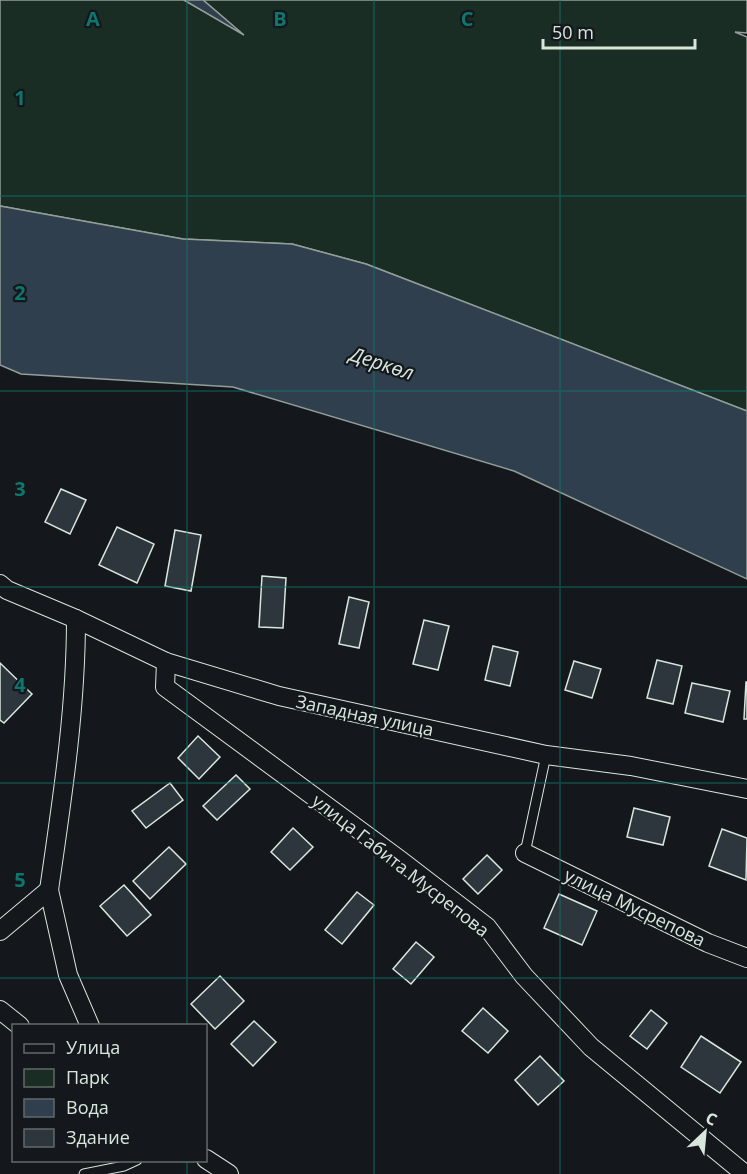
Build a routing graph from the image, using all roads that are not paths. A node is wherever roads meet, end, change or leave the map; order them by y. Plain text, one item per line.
1 (0, 584) edge
2 (76, 619) junction
3 (166, 662) junction
4 (546, 755) junction
5 (747, 789) edge
6 (525, 853) joint
7 (49, 890) junction
8 (0, 931) edge
9 (747, 958) edge
10 (0, 1011) edge
11 (17, 1024) edge
12 (89, 1024) edge
13 (207, 1160) edge
14 (134, 1162) edge
15 (225, 1173) edge
16 (84, 1174) edge
17 (745, 1174) edge

1 - 2 street, Западная улица
2 - 3 street, Западная улица
2 - 7 street
3 - 4 street, Западная улица
3 - 17 street, улица Габита Мусрепова
4 - 5 street, Западная улица
4 - 6 lane
6 - 9 street, улица Мусрепова
7 - 8 street
7 - 12 street
10 - 11 street
13 - 15 street
14 - 16 lane

